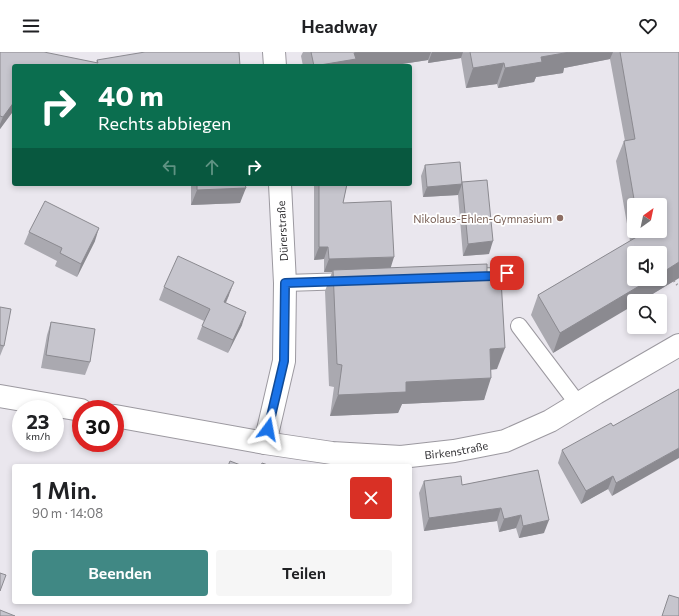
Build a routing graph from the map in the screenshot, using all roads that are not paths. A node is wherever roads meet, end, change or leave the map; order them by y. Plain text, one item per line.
1 (274, 52) edge
2 (275, 64) edge
3 (280, 186) edge
4 (453, 277) edge
5 (508, 277) dead end
6 (367, 281) edge
7 (285, 283) junction
8 (519, 326) dead end
9 (679, 345) edge
10 (0, 396) edge
11 (578, 404) junction
12 (72, 408) edge
13 (124, 418) edge
14 (265, 443) junction

1 - 2 street
3 - 7 street, Dürerstraße
4 - 5 lane
6 - 7 lane
7 - 14 street, Dürerstraße
8 - 11 lane
9 - 11 street, Birkenstraße
10 - 12 street
11 - 14 street, Birkenstraße
13 - 14 street, Birkenstraße

